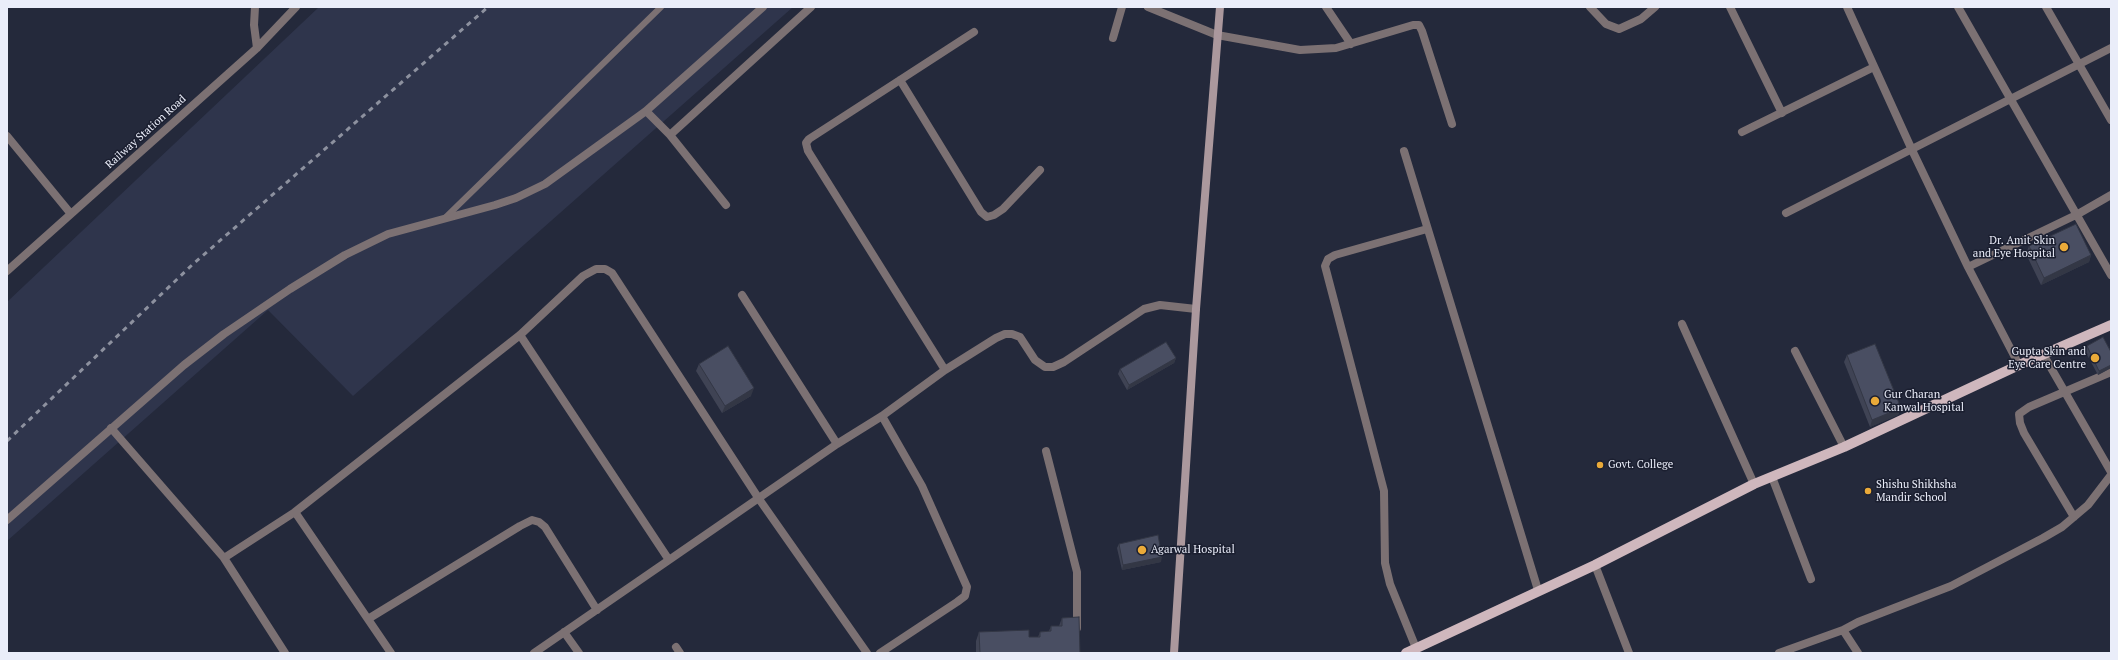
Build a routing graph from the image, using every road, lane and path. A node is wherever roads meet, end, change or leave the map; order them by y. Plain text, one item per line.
1 (254, 7) edge
2 (296, 7) edge
3 (661, 7) edge
4 (763, 7) edge
5 (811, 7) edge
6 (1122, 7) edge
7 (1148, 7) edge
8 (1220, 7) edge
9 (1326, 7) edge
10 (1590, 7) edge
11 (1655, 7) edge
12 (1730, 7) edge
13 (1847, 7) edge
14 (1958, 7) edge
15 (2046, 7) edge
16 (974, 32) dead end
17 (1217, 35) junction
18 (1113, 38) dead end
19 (1351, 44) junction
20 (257, 48) junction
21 (2111, 48) edge
22 (2080, 63) junction
23 (1874, 67) junction
24 (900, 80) junction
25 (2010, 99) junction
26 (646, 111) junction
27 (1782, 113) junction
28 (2111, 120) edge
29 (1452, 124) dead end
30 (1742, 132) dead end
31 (670, 135) junction
32 (7, 136) edge
33 (1912, 150) junction
34 (1404, 151) dead end
35 (1040, 170) dead end
36 (2111, 195) edge
37 (726, 206) dead end
38 (1786, 213) dead end
39 (71, 214) junction
40 (2078, 214) junction
41 (445, 218) junction
42 (1427, 229) junction
43 (1968, 267) junction
44 (7, 271) edge
45 (2111, 275) edge
46 (742, 295) dead end
47 (1196, 309) junction
48 (1682, 324) dead end
49 (2111, 325) edge
50 (520, 335) junction
51 (1795, 351) dead end
52 (2043, 354) junction
53 (2019, 365) junction
54 (945, 370) junction
55 (2111, 372) edge
56 (2065, 392) junction
57 (882, 416) junction
58 (110, 428) junction
59 (837, 444) junction
60 (1844, 447) junction
61 (1046, 451) dead end
62 (2111, 472) edge
63 (2111, 476) edge
64 (1772, 477) junction
65 (1754, 484) junction
66 (759, 499) junction
67 (295, 512) junction
68 (2074, 517) junction
69 (7, 520) edge
70 (224, 558) junction
71 (669, 560) junction
72 (1594, 565) junction
73 (1811, 578) dead end
74 (1538, 590) junction
75 (597, 610) junction
76 (368, 619) junction
77 (1843, 630) junction
78 (564, 632) junction
79 (1077, 637) edge
80 (1416, 648) junction
81 (285, 653) edge
82 (391, 653) edge
83 (534, 653) edge
84 (579, 653) edge
85 (868, 653) edge
86 (880, 653) edge
87 (1174, 653) edge
88 (1406, 653) edge
89 (1629, 653) edge
90 (1779, 653) edge
91 (1858, 653) edge

1 - 20 street
2 - 20 street, Railway Station Road
3 - 41 lane
4 - 26 street
5 - 31 street
6 - 18 street
7 - 17 street
8 - 17 main road
9 - 19 street
10 - 11 street
12 - 27 street
13 - 23 street
14 - 25 street
15 - 22 street
16 - 24 street
17 - 19 street
17 - 47 main road
19 - 29 street
20 - 39 street, Railway Station Road
21 - 22 street
22 - 25 street
22 - 28 street
23 - 27 street
23 - 33 street
24 - 35 street
24 - 54 street
25 - 33 street
25 - 40 street
26 - 31 street
26 - 41 street
27 - 30 street
31 - 37 street
32 - 39 street
33 - 38 street
33 - 43 street
34 - 42 street
36 - 40 street
39 - 44 street, Railway Station Road
40 - 43 street
40 - 45 street
41 - 58 street
42 - 74 street
42 - 80 street
43 - 53 street
46 - 59 street
47 - 54 street
47 - 87 main road
48 - 65 street
49 - 52 main road
50 - 66 street
50 - 67 street
50 - 71 street
51 - 60 street
52 - 53 main road
52 - 56 street
53 - 60 main road
54 - 57 street
55 - 56 street
56 - 62 street
56 - 68 street
57 - 59 street
57 - 86 street
58 - 69 street
58 - 70 street
59 - 66 street
60 - 64 main road
61 - 79 street
63 - 68 street
64 - 65 main road
64 - 73 street
65 - 72 main road
66 - 71 street
66 - 85 street
67 - 70 street
67 - 76 street
68 - 77 street
70 - 81 street
71 - 75 street
72 - 74 main road
72 - 89 street
74 - 80 main road
75 - 76 street
75 - 78 street
76 - 82 street
77 - 90 street
77 - 91 street
78 - 83 street
78 - 84 street
80 - 88 main road

